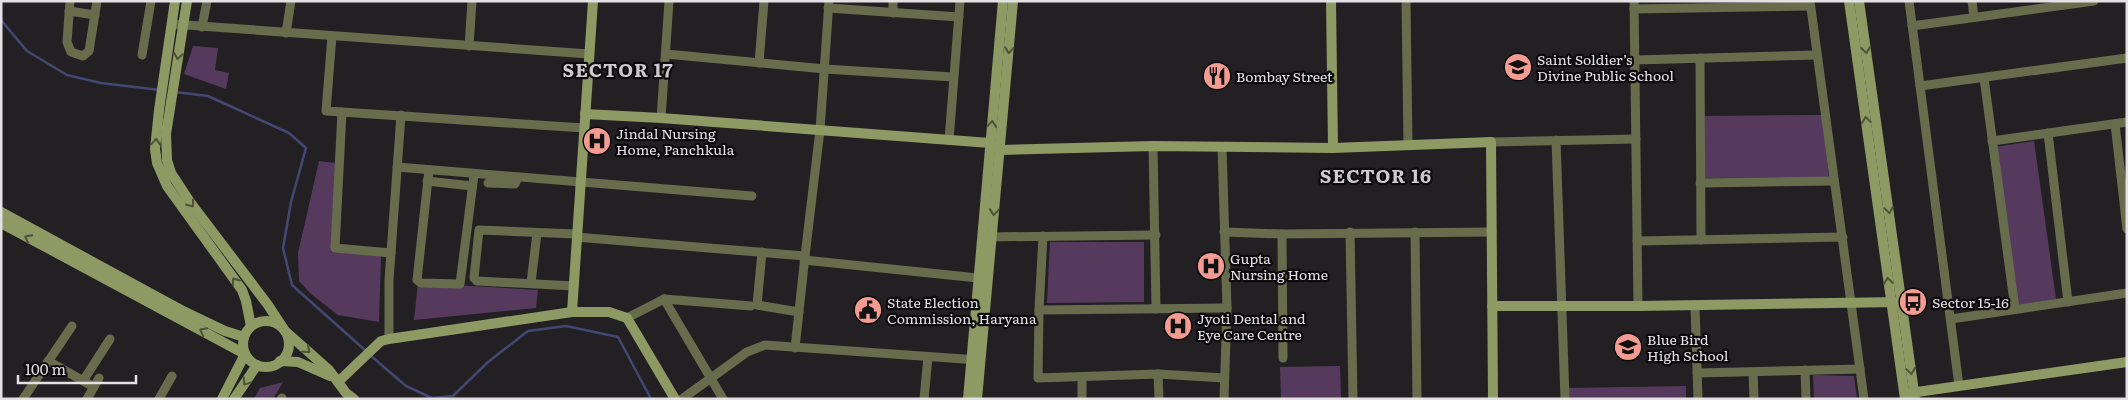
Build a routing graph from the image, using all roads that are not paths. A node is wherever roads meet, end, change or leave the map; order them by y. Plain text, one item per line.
1 (97, 1) edge
2 (150, 1) edge
3 (175, 1) edge
4 (187, 1) edge
5 (207, 1) edge
6 (291, 1) edge
7 (472, 1) edge
8 (593, 1) edge
9 (670, 1) edge
10 (760, 1) edge
11 (764, 1) edge
12 (894, 1) edge
13 (960, 1) edge
14 (1003, 1) edge
15 (1013, 1) edge
16 (1331, 1) edge
17 (1406, 1) edge
18 (1849, 1) edge
19 (1859, 1) edge
20 (1909, 1) edge
21 (1972, 1) edge
22 (2094, 1) edge
23 (1697, 4) edge
24 (1810, 4) edge
25 (829, 5) edge
26 (1634, 5) edge
27 (69, 6) edge
28 (893, 13) junction
29 (94, 15) junction
30 (959, 17) junction
31 (1974, 17) junction
32 (172, 24) junction
33 (183, 25) junction
34 (1912, 26) junction
35 (202, 27) junction
36 (286, 33) junction
37 (332, 36) junction
38 (469, 46) junction
39 (590, 54) junction
40 (666, 54) junction
41 (142, 55) dead end
42 (1817, 55) junction
43 (1700, 58) junction
44 (2127, 58) edge
45 (1635, 60) junction
46 (759, 63) junction
47 (825, 69) junction
48 (169, 76) junction
49 (953, 77) junction
50 (1984, 78) junction
51 (1920, 86) junction
52 (164, 110) junction
53 (342, 112) junction
54 (585, 114) junction
55 (401, 115) junction
56 (661, 118) junction
57 (2127, 122) edge
58 (2115, 124) junction
59 (584, 128) junction
60 (820, 130) junction
61 (2048, 133) junction
62 (1636, 139) junction
63 (949, 140) junction
64 (1556, 140) junction
65 (1992, 141) junction
66 (1491, 142) junction
67 (990, 143) junction
68 (1408, 145) junction
69 (1153, 146) junction
70 (1222, 147) junction
71 (1333, 148) junction
72 (1000, 150) junction
73 (397, 167) junction
74 (428, 170) junction
75 (474, 175) junction
76 (518, 177) junction
77 (427, 181) junction
78 (580, 181) junction
79 (1834, 182) junction
80 (488, 183) dead end
81 (1700, 183) junction
82 (472, 186) junction
83 (752, 196) dead end
84 (1, 212) edge
85 (1, 223) edge
86 (2127, 229) edge
87 (1224, 232) junction
88 (1350, 232) junction
89 (1415, 232) junction
90 (1492, 232) junction
91 (536, 233) junction
92 (1282, 234) junction
93 (1156, 235) junction
94 (576, 236) junction
95 (1043, 236) junction
96 (987, 237) junction
97 (1843, 237) junction
98 (1701, 240) junction
99 (1637, 241) junction
100 (762, 252) junction
101 (391, 253) junction
102 (805, 258) junction
103 (978, 278) junction
104 (531, 282) junction
105 (574, 286) junction
106 (2127, 293) edge
107 (664, 299) junction
108 (1896, 302) junction
109 (2068, 302) junction
110 (1851, 303) junction
111 (751, 306) dead end
112 (1492, 306) junction
113 (1563, 306) junction
114 (1638, 306) junction
115 (1695, 306) junction
116 (1227, 308) junction
117 (1156, 309) junction
118 (2015, 309) junction
119 (1039, 310) junction
120 (572, 312) junction
121 (799, 312) junction
122 (627, 318) junction
123 (1951, 318) junction
124 (72, 326) dead end
125 (251, 326) junction
126 (285, 331) junction
127 (244, 337) junction
128 (110, 339) dead end
129 (388, 339) junction
130 (795, 348) junction
131 (246, 354) junction
132 (928, 357) junction
133 (1283, 358) dead end
134 (976, 360) junction
135 (48, 361) junction
136 (280, 362) junction
137 (2127, 362) edge
138 (257, 365) junction
139 (1860, 369) junction
140 (1805, 370) junction
141 (1753, 372) junction
142 (1697, 373) junction
143 (1158, 374) junction
144 (172, 376) dead end
145 (99, 378) dead end
146 (710, 378) junction
147 (1082, 378) junction
148 (1224, 378) junction
149 (83, 381) junction
150 (339, 381) junction
151 (1959, 386) junction
152 (94, 387) junction
153 (1910, 396) edge
154 (348, 397) edge
155 (23, 399) edge
156 (87, 399) edge
157 (159, 399) edge
158 (222, 399) edge
159 (234, 399) edge
160 (675, 399) edge
161 (682, 399) edge
162 (722, 399) edge
163 (924, 399) edge
164 (968, 399) edge
165 (977, 399) edge
166 (1082, 399) edge
167 (1158, 399) edge
168 (1224, 399) edge
169 (1353, 399) edge
170 (1416, 399) edge
171 (1493, 399) edge
172 (1565, 399) edge
173 (1698, 399) edge
174 (1754, 399) edge
175 (1806, 399) edge
176 (1864, 399) edge

1 - 29 street
2 - 41 street
3 - 32 street
4 - 33 street
5 - 35 street
6 - 36 street
7 - 38 street
8 - 39 street
9 - 40 street
10 - 11 street
11 - 46 street
12 - 28 street
13 - 30 street
67 -> 14 street
15 -> 72 street
16 - 71 street
17 - 68 street
108 -> 18 street
19 -> 108 street
20 - 34 street
21 - 31 street
22 - 31 street
23 - 24 street
23 - 26 street
24 - 42 street
25 - 28 street
25 - 47 street
26 - 45 street
27 - 29 street
27 - 29 street
28 - 30 street
30 - 49 street
31 - 34 street
32 - 33 street
32 - 48 street
33 - 35 street
33 -> 48 street
34 - 51 street
35 - 36 street
36 - 37 street
37 - 38 street
37 - 53 street
38 - 39 street
39 - 54 street
40 - 46 street
40 - 56 street
42 - 43 street
42 - 79 street
43 - 45 street
43 - 81 street
44 - 50 street
45 - 62 street
46 - 47 street
47 - 49 street
47 - 60 street
48 - 52 street
49 - 63 street
50 - 51 street
50 - 65 street
51 - 123 street
125 -> 52 street
52 -> 126 street
53 - 55 street
53 - 101 street
54 - 56 street
54 - 59 street
55 - 59 street
55 - 73 street
56 - 60 street
57 - 58 street
58 - 61 street
58 - 86 street
59 - 78 street
60 - 63 street
60 - 102 street
61 - 65 street
61 - 109 street
62 - 64 street
62 - 99 street
63 - 67 street
64 - 66 street
64 - 113 street
65 - 118 street
66 - 68 street
66 - 90 street
67 - 72 street
67 - 96 street
68 - 71 street
69 - 70 street
69 - 72 street
69 - 93 street
70 - 71 street
70 - 87 street
72 -> 96 street
73 - 74 street
73 - 101 street
74 - 75 street
74 - 77 street
75 - 76 street
75 - 82 street
76 - 78 street
76 - 80 street
77 - 82 street
77 - 82 street
78 - 83 street
78 - 94 street
79 - 81 street
79 - 97 street
81 - 98 street
84 - 127 street
131 -> 85 street
87 - 92 street
87 - 116 street
88 - 89 street
88 - 92 street
88 - 169 street
89 - 90 street
89 - 170 street
90 - 112 street
91 - 94 street
91 - 104 street
91 - 104 street
92 - 133 street
93 - 95 street
93 - 117 street
94 - 100 street
94 - 105 street
95 - 96 street
95 - 119 street
96 - 103 street
96 - 134 street
97 - 98 street
97 - 110 street
98 - 99 street
99 - 114 street
100 - 102 street
100 - 121 street
101 - 129 street
102 - 103 street
102 - 121 street
103 - 134 street
104 - 105 street
105 - 120 street
106 - 109 street
107 - 111 street
107 - 122 street
107 - 146 street
108 - 110 street
108 - 153 street
109 - 118 street
110 - 115 street
110 - 139 street
112 - 113 street
112 - 171 street
113 - 114 street
113 - 172 street
114 - 115 street
115 - 142 street
116 - 117 street
116 - 148 street
117 - 119 street
118 - 123 street
119 - 147 street
120 - 122 street
120 - 129 street
121 - 130 street
122 - 160 street
123 - 151 street
124 - 135 street
125 - 126 street
125 - 127 street
126 - 136 street
126 -> 150 street
127 - 131 street
128 - 149 street
129 - 150 street
130 - 132 street
130 - 146 street
131 - 138 street
131 - 158 street
132 - 134 street
132 - 163 street
134 - 164 street
134 - 165 street
135 - 149 street
135 - 155 street
136 - 138 street
136 - 150 street
137 - 151 street
138 -> 159 street
139 - 140 street
139 - 176 street
140 - 141 street
140 - 175 street
141 - 142 street
141 - 174 street
142 - 173 street
143 - 147 street
143 - 148 street
143 - 167 street
144 - 157 street
145 - 152 street
146 - 161 street
146 - 162 street
147 - 166 street
148 - 168 street
149 - 152 street
150 - 154 street
151 - 153 street
152 - 156 street

